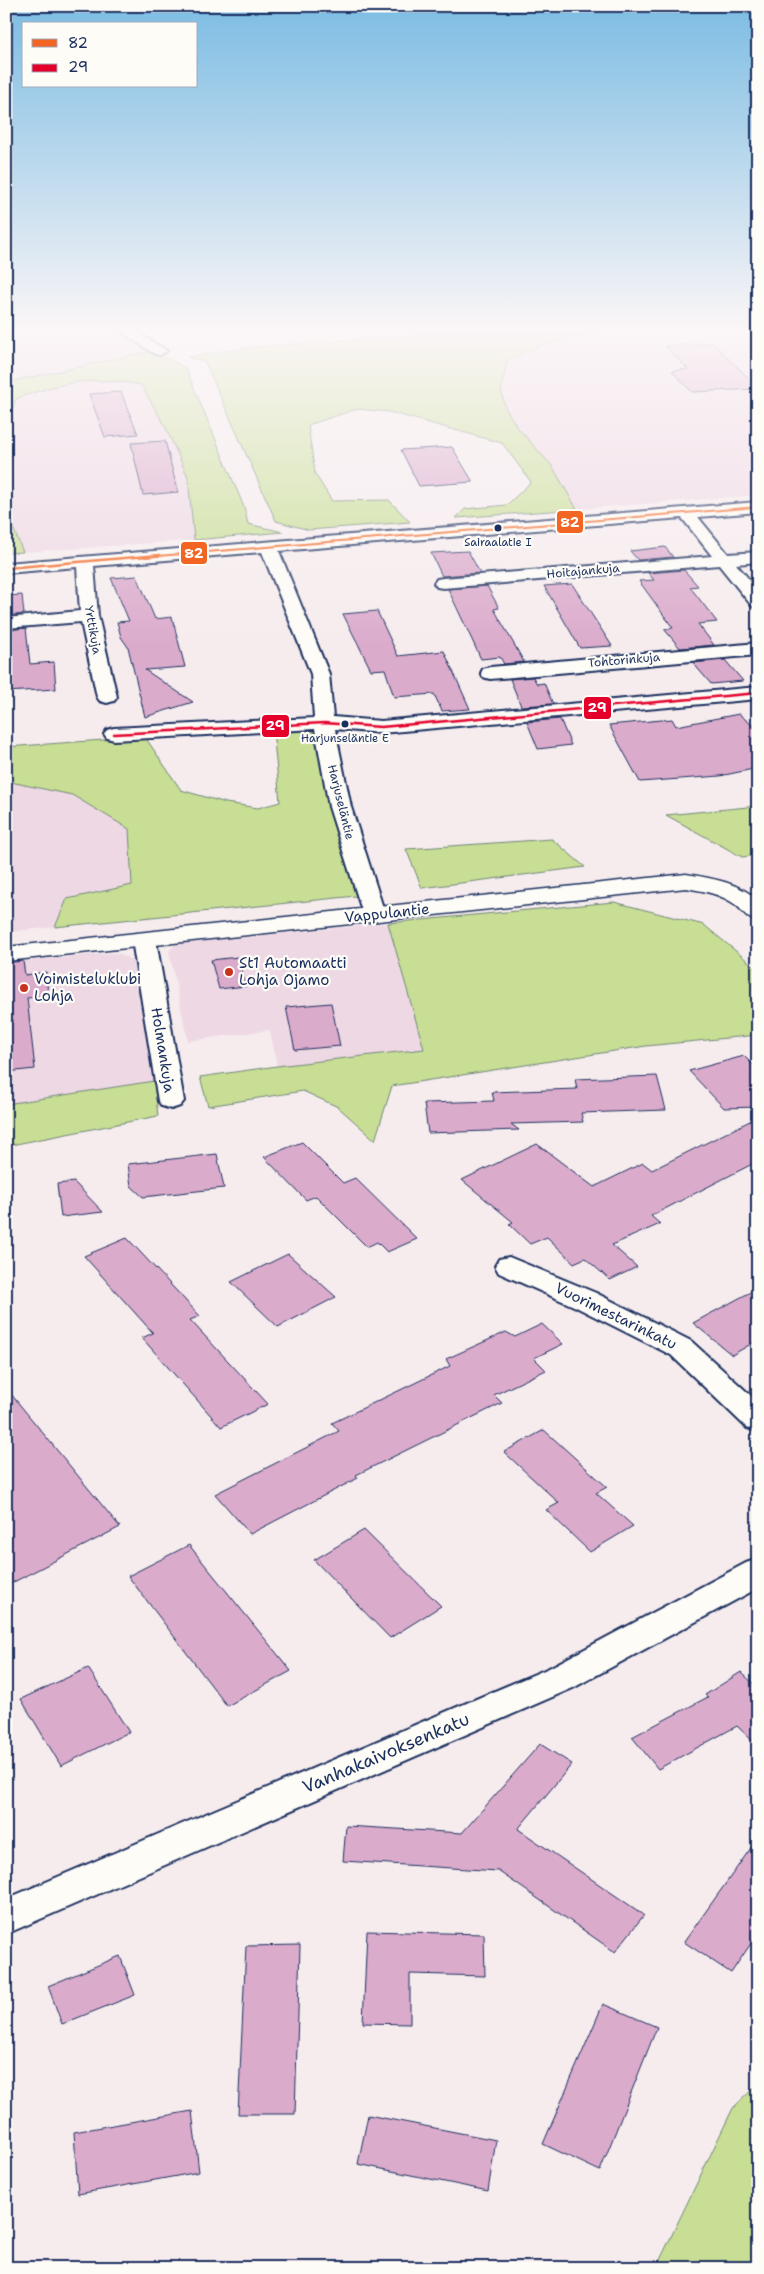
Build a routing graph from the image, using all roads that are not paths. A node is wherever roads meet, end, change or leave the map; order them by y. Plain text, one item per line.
1 (758, 507) edge
2 (686, 513) junction
3 (269, 548) junction
4 (758, 557) edge
5 (722, 560) junction
6 (85, 562) junction
7 (6, 568) edge
8 (443, 583) dead end
9 (758, 602) edge
10 (89, 616) junction
11 (6, 623) edge
12 (758, 649) edge
13 (490, 673) dead end
14 (758, 694) edge
15 (106, 698) dead end
16 (324, 723) junction
17 (114, 734) dead end
18 (374, 914) junction
19 (758, 915) edge
20 (144, 940) junction
21 (6, 954) edge
22 (171, 1101) dead end
23 (509, 1266) dead end
24 (758, 1420) edge
25 (758, 1572) edge
26 (6, 1917) edge

1 - 2 street
2 - 3 street
2 - 5 street
3 - 6 street
3 - 16 street, Harjuseläntie
4 - 5 street, Hoitajankuja
5 - 8 street, Hoitajankuja
5 - 9 street
6 - 7 street
6 - 10 street, Yrttikuja
10 - 11 street
10 - 15 street, Yrttikuja
12 - 13 street, Tohtorinkuja
14 - 16 street
16 - 17 street
16 - 18 street, Harjuseläntie
18 - 19 street, Vappulantie
18 - 20 street, Vappulantie
20 - 21 street, Vappulantie
20 - 22 street, Holmankuja
23 - 24 street, Vuorimestarinkatu
25 - 26 street, Vanhakaivoksenkatu

